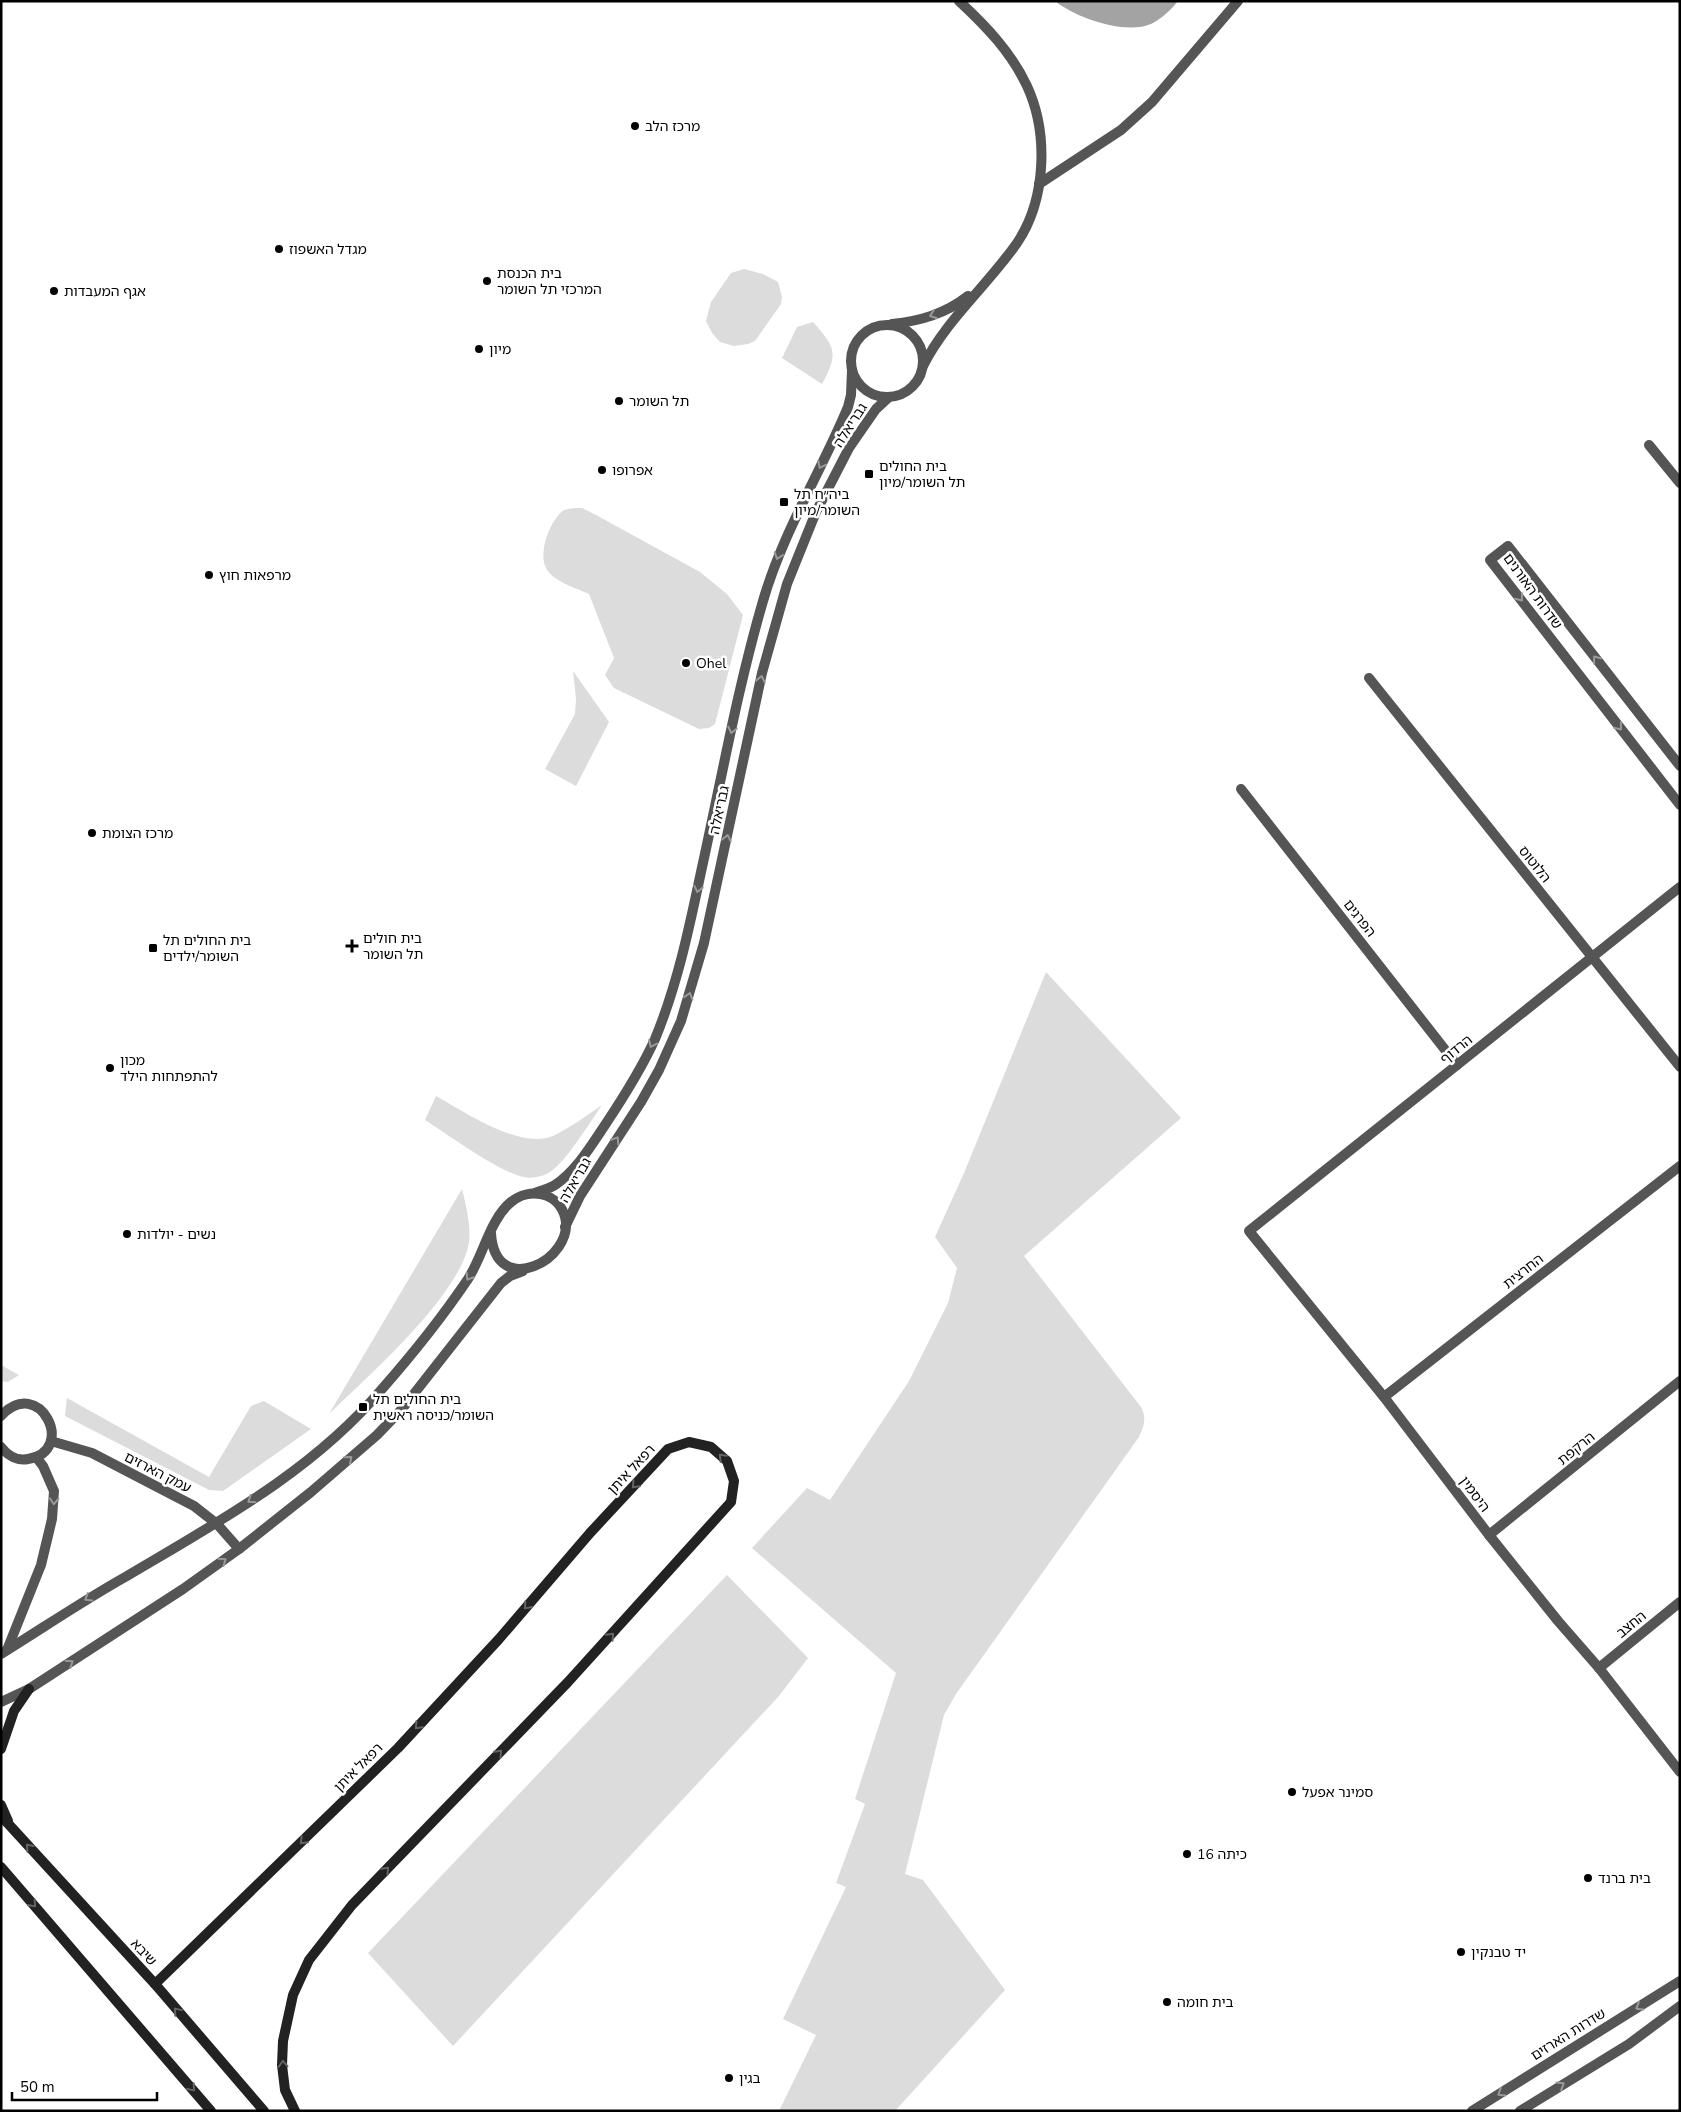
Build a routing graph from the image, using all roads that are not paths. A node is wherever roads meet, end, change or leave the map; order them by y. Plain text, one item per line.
1 (959, 1) edge
2 (1238, 1) edge
3 (1039, 184) junction
4 (989, 280) junction
5 (881, 325) junction
6 (923, 366) junction
7 (852, 370) junction
8 (889, 397) junction
9 (1649, 445) dead end
10 (1680, 483) edge
11 (1368, 678) dead end
12 (1680, 766) edge
13 (1241, 789) dead end
14 (1680, 805) edge
15 (1680, 887) edge
16 (1592, 957) junction
17 (1457, 1065) junction
18 (1680, 1067) edge
19 (1680, 1166) edge
20 (534, 1193) junction
21 (565, 1227) junction
22 (1249, 1231) joint
23 (491, 1233) junction
24 (527, 1269) junction
25 (1680, 1381) edge
26 (1384, 1398) junction
27 (1, 1416) edge
28 (51, 1441) junction
29 (1, 1447) edge
30 (36, 1457) junction
31 (217, 1524) junction
32 (1489, 1535) junction
33 (239, 1549) junction
34 (1680, 1602) edge
35 (4, 1652) edge
36 (1599, 1668) junction
37 (29, 1689) junction
38 (1, 1702) edge
39 (1, 1749) edge
40 (1680, 1772) edge
41 (1, 1804) edge
42 (1, 1816) edge
43 (9, 1824) junction
44 (1, 1867) edge
45 (1680, 1980) edge
46 (155, 1984) junction
47 (1680, 2006) edge
48 (211, 2111) edge
49 (264, 2111) edge
50 (295, 2111) edge
51 (1472, 2111) edge
52 (1520, 2111) edge

1 - 3 street
2 - 3 street
3 - 4 street
4 -> 5 street
4 - 6 street
5 - 6 street
5 - 7 street
6 - 8 street
7 - 8 street
7 -> 20 street, גבריאלה
21 -> 8 street, גבריאלה
9 - 10 street
11 - 16 street, הלוטוס
12 -> 14 street, שדרות האורנים
13 - 17 street, הפרגים
15 - 16 street, הרדוף
16 - 17 street, הרדוף
16 - 18 street, הלוטוס
17 - 22 street, הרדוף
19 - 26 street, החרצית
20 - 21 street
20 - 23 street
21 - 24 street
22 - 26 street, היסמין
23 - 24 street
23 -> 31 street
33 -> 24 street
25 - 32 street, הרקפת
26 - 32 street, היסמין
27 - 28 street
28 - 30 street
28 - 31 street, עמק הארזים
29 - 30 street
30 -> 35 street
31 - 33 street, עמק הארזים
31 -> 35 street
32 - 36 street, היסמין
37 -> 33 street
34 - 36 street, החצב
36 - 40 street, היסמין
37 - 38 street
37 - 39 main road
41 - 43 main road
42 - 43 main road, שיבא
46 -> 43 main road, שיבא
44 -> 48 main road
45 -> 51 street, שדרות הארזים
49 -> 46 main road, שיבא
50 -> 46 main road, רפאל איתן
52 -> 47 street

